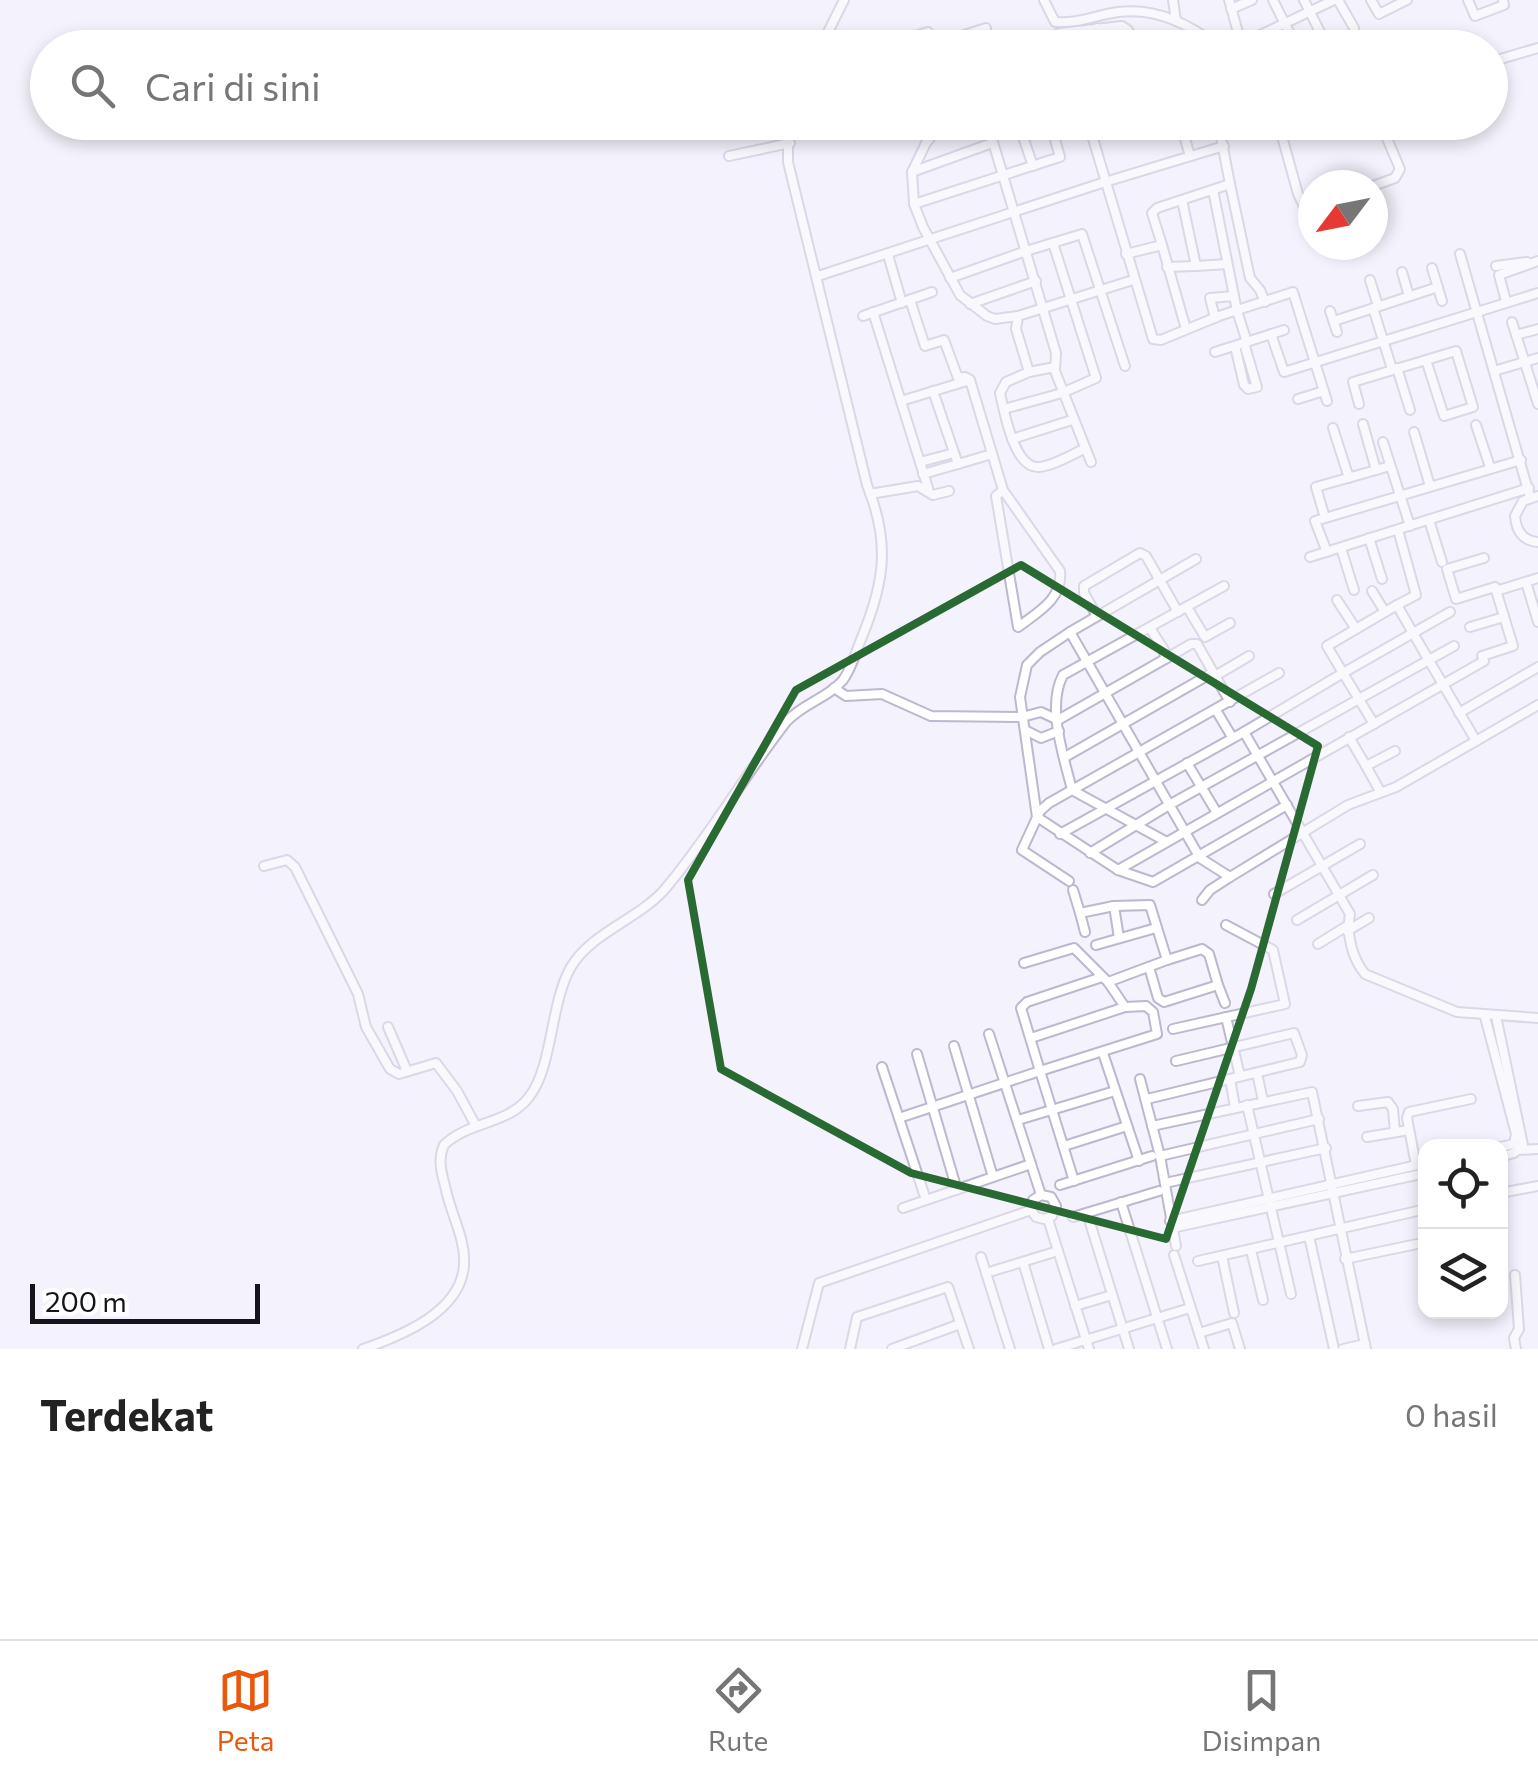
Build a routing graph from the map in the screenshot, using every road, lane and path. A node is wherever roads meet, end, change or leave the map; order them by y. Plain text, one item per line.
1 (844, 0) edge
2 (1044, 0) edge
3 (1173, 0) edge
4 (1252, 0) edge
5 (1273, 0) edge
6 (1304, 0) edge
7 (1336, 0) edge
8 (1371, 0) edge
9 (1407, 0) edge
10 (1468, 0) edge
11 (1504, 2) edge
12 (1516, 2) edge
13 (1230, 5) edge
14 (1310, 11) junction
15 (1176, 21) junction
16 (1284, 24) junction
17 (986, 28) dead end
18 (1096, 28) joint
19 (1354, 28) dead end
20 (829, 30) edge
21 (980, 30) edge
22 (1081, 30) edge
23 (1127, 30) edge
24 (1196, 30) edge
25 (1234, 30) edge
26 (1271, 30) edge
27 (1287, 30) edge
28 (1320, 30) edge
29 (1538, 48) edge
30 (1508, 57) edge
31 (790, 140) edge
32 (928, 140) edge
33 (991, 140) edge
34 (1024, 140) edge
35 (1055, 140) edge
36 (1093, 140) edge
37 (1185, 140) edge
38 (1222, 140) edge
39 (1283, 140) edge
40 (1388, 140) edge
41 (790, 143) junction
42 (992, 143) junction
43 (1224, 146) junction
44 (728, 156) dead end
45 (1190, 156) junction
46 (1032, 166) junction
47 (912, 172) junction
48 (1002, 174) junction
49 (1388, 181) edge
50 (1104, 182) junction
51 (1230, 184) junction
52 (1214, 190) junction
53 (1298, 194) edge
54 (1182, 200) junction
55 (914, 204) junction
56 (1014, 212) junction
57 (930, 242) junction
58 (1053, 242) junction
59 (1162, 244) junction
60 (1026, 250) junction
61 (1493, 252) dead end
62 (1126, 254) junction
63 (1460, 254) dead end
64 (888, 255) junction
65 (1538, 261) edge
66 (1227, 264) junction
67 (1196, 266) junction
68 (1167, 267) junction
69 (1432, 268) dead end
70 (1498, 270) junction
71 (1402, 272) dead end
72 (818, 276) junction
73 (950, 278) junction
74 (1133, 280) junction
75 (1370, 280) dead end
76 (1036, 281) junction
77 (1438, 287) junction
78 (1100, 290) junction
79 (932, 292) dead end
80 (1538, 293) edge
81 (1234, 296) junction
82 (1409, 296) junction
83 (1196, 298) dead end
84 (1210, 298) junction
85 (1071, 300) junction
86 (906, 301) junction
87 (1442, 301) dead end
88 (1264, 302) junction
89 (1506, 302) junction
90 (970, 304) junction
91 (1043, 307) junction
92 (1375, 307) junction
93 (1330, 310) dead end
94 (1476, 310) junction
95 (1237, 311) junction
96 (873, 312) junction
97 (863, 316) dead end
98 (1018, 316) junction
99 (1215, 318) junction
100 (1334, 321) junction
101 (1512, 322) dead end
102 (1186, 328) junction
103 (1538, 329) edge
104 (1284, 330) dead end
105 (1338, 332) dead end
106 (1271, 334) junction
107 (1516, 335) junction
108 (1383, 340) junction
109 (1242, 344) junction
110 (1214, 352) dead end
111 (1538, 358) edge
112 (1426, 360) junction
113 (1314, 362) junction
114 (1525, 362) junction
115 (1125, 366) dead end
116 (1054, 367) junction
117 (1394, 368) junction
118 (1494, 370) junction
119 (1029, 372) junction
120 (970, 380) junction
121 (1324, 390) junction
122 (933, 391) junction
123 (1062, 393) junction
124 (1298, 399) dead end
125 (1327, 400) dead end
126 (901, 401) junction
127 (1360, 404) dead end
128 (1538, 404) edge
129 (1004, 409) junction
130 (1410, 410) dead end
131 (1072, 420) junction
132 (1363, 424) dead end
133 (1476, 426) dead end
134 (1334, 428) dead end
135 (1414, 432) dead end
136 (1012, 439) junction
137 (1382, 442) dead end
138 (1084, 449) junction
139 (954, 453) junction
140 (992, 454) junction
141 (1520, 460) junction
142 (920, 462) junction
143 (1091, 462) dead end
144 (958, 464) junction
145 (1390, 466) junction
146 (1490, 468) junction
147 (1376, 470) junction
148 (924, 474) junction
149 (1349, 478) junction
150 (1430, 486) junction
151 (928, 488) dead end
152 (1002, 490) junction
153 (949, 492) dead end
154 (1532, 493) edge
155 (870, 494) junction
156 (1400, 495) junction
157 (1015, 506) junction
158 (1000, 510) junction
159 (1325, 518) junction
160 (1429, 520) junction
161 (1410, 526) junction
162 (1398, 530) junction
163 (1369, 538) junction
164 (1538, 542) edge
165 (1341, 548) junction
166 (1327, 552) junction
167 (1310, 556) dead end
168 (1196, 558) dead end
169 (1484, 558) dead end
170 (1442, 562) dead end
171 (1538, 578) edge
172 (1382, 579) dead end
173 (1160, 580) junction
174 (1526, 582) junction
175 (1224, 586) dead end
176 (1354, 590) dead end
177 (1372, 591) dead end
178 (1496, 591) junction
179 (1337, 600) dead end
180 (1396, 605) junction
181 (1182, 609) junction
182 (1385, 612) junction
183 (1450, 612) dead end
184 (1097, 616) junction
185 (1504, 617) junction
186 (1538, 622) edge
187 (1230, 623) dead end
188 (1470, 627) dead end
189 (1150, 628) junction
190 (1356, 629) junction
191 (1070, 632) junction
192 (1413, 633) junction
193 (1454, 646) dead end
194 (1250, 656) dead end
195 (1165, 659) junction
196 (1429, 660) junction
197 (1087, 663) junction
198 (1538, 667) edge
199 (1279, 673) dead end
200 (1343, 673) junction
201 (1214, 675) junction
202 (1443, 685) junction
203 (834, 688) junction
204 (1105, 693) junction
205 (1360, 700) junction
206 (1230, 702) junction
207 (1538, 705) edge
208 (1216, 710) junction
209 (1460, 713) junction
210 (1022, 717) junction
211 (1058, 720) junction
212 (1123, 723) junction
213 (1374, 724) junction
214 (1026, 730) junction
215 (1059, 731) junction
216 (1244, 732) junction
217 (1232, 736) junction
218 (1349, 738) junction
219 (1476, 742) junction
220 (1395, 750) dead end
221 (1140, 753) junction
222 (1259, 756) junction
223 (1064, 758) junction
224 (1187, 763) junction
225 (1366, 766) junction
226 (1156, 780) junction
227 (1273, 782) junction
228 (1200, 787) junction
229 (1072, 790) junction
230 (1380, 791) junction
231 (1169, 804) junction
232 (1287, 805) junction
233 (1106, 808) junction
234 (1217, 813) junction
235 (1037, 817) junction
236 (1136, 824) junction
237 (1184, 831) junction
238 (1060, 834) junction
239 (1304, 834) junction
240 (1166, 841) junction
241 (1360, 844) dead end
242 (1090, 852) junction
243 (1200, 858) junction
244 (1323, 865) junction
245 (264, 866) dead end
246 (1118, 870) junction
247 (1374, 875) dead end
248 (1230, 877) junction
249 (1274, 894) dead end
250 (1340, 895) junction
251 (1202, 900) dead end
252 (1114, 906) junction
253 (1080, 913) junction
254 (1369, 918) dead end
255 (1297, 920) dead end
256 (1226, 924) dead end
257 (1156, 928) junction
258 (1347, 929) junction
259 (1085, 932) dead end
260 (1119, 938) junction
261 (1318, 944) dead end
262 (1096, 946) dead end
263 (1167, 960) junction
264 (1024, 963) dead end
265 (1149, 967) junction
266 (1105, 980) junction
267 (1218, 985) junction
268 (1225, 1003) dead end
269 (1124, 1007) junction
270 (1485, 1016) junction
271 (1496, 1016) junction
272 (1226, 1017) junction
273 (1538, 1018) edge
274 (388, 1027) dead end
275 (1173, 1029) dead end
276 (990, 1034) dead end
277 (1031, 1038) junction
278 (954, 1046) dead end
279 (1234, 1047) junction
280 (1103, 1053) junction
281 (917, 1054) dead end
282 (1176, 1061) dead end
283 (882, 1067) dead end
284 (407, 1071) junction
285 (1040, 1071) junction
286 (1257, 1073) junction
287 (1240, 1076) junction
288 (1230, 1078) junction
289 (1140, 1079) dead end
290 (1006, 1082) junction
291 (1115, 1091) junction
292 (968, 1095) junction
293 (1147, 1099) junction
294 (1471, 1099) dead end
295 (1511, 1101) junction
296 (1263, 1102) junction
297 (1248, 1105) junction
298 (1358, 1106) dead end
299 (932, 1107) junction
300 (1235, 1108) junction
301 (1392, 1108) junction
302 (1052, 1110) junction
303 (1409, 1112) junction
304 (899, 1118) junction
305 (1318, 1119) junction
306 (1018, 1120) junction
307 (476, 1126) junction
308 (1127, 1126) junction
309 (1152, 1126) junction
310 (1409, 1130) junction
311 (1395, 1132) junction
312 (1254, 1134) junction
313 (1367, 1136) dead end
314 (1064, 1146) junction
315 (1508, 1147) edge
316 (1516, 1147) junction
317 (1326, 1148) junction
318 (1538, 1149) edge
319 (1508, 1152) edge
320 (1156, 1156) junction
321 (1418, 1156) edge
322 (1138, 1161) junction
323 (1262, 1163) junction
324 (1032, 1164) junction
325 (1418, 1165) edge
326 (1418, 1174) edge
327 (993, 1177) junction
328 (1074, 1180) junction
329 (1060, 1185) dead end
330 (1538, 1186) edge
331 (1162, 1187) junction
332 (1334, 1188) junction
333 (956, 1190) junction
334 (1508, 1191) edge
335 (1041, 1195) junction
336 (926, 1200) junction
337 (1122, 1202) junction
338 (1270, 1202) junction
339 (903, 1208) dead end
340 (1032, 1210) junction
341 (1418, 1211) edge
342 (1086, 1213) junction
343 (1073, 1217) dead end
344 (1048, 1218) junction
345 (1171, 1224) junction
346 (1339, 1229) junction
347 (1309, 1236) junction
348 (1281, 1244) junction
349 (1417, 1244) dead end
350 (1251, 1250) junction
351 (1058, 1251) junction
352 (1222, 1256) junction
353 (981, 1257) dead end
354 (1345, 1260) junction
355 (1198, 1261) dead end
356 (1022, 1262) junction
357 (986, 1273) junction
358 (1515, 1275) dead end
359 (1291, 1294) dead end
360 (1112, 1295) junction
361 (1262, 1300) dead end
362 (1076, 1306) junction
363 (1190, 1308) junction
364 (1234, 1312) dead end
365 (1157, 1318) junction
366 (960, 1324) junction
367 (1122, 1329) junction
368 (1199, 1333) junction
369 (924, 1337) junction
370 (1087, 1344) edge
371 (1365, 1347) edge
372 (363, 1349) edge
373 (802, 1349) edge
374 (850, 1349) edge
375 (892, 1349) edge
376 (928, 1349) edge
377 (968, 1349) edge
378 (1010, 1349) edge
379 (1053, 1349) edge
380 (1129, 1349) edge
381 (1167, 1349) edge
382 (1204, 1349) edge
383 (1240, 1349) edge
384 (1334, 1349) edge
385 (1343, 1349) edge
386 (1516, 1349) edge

1 - 20 street
2 - 15 street
3 - 15 street
4 - 13 street
5 - 16 street
6 - 14 street
7 - 14 street
7 - 19 street
8 - 9 street
10 - 11 street
11 - 12 street
13 - 25 street
14 - 16 street
14 - 28 street
15 - 24 street
16 - 26 street
16 - 27 street
17 - 21 street
18 - 22 street
18 - 23 street
29 - 30 street
31 - 41 street
32 - 47 street
33 - 42 street
34 - 46 street
35 - 46 street
36 - 50 street
37 - 45 street
38 - 43 street
39 - 53 street
40 - 49 street
41 - 44 street
41 - 72 street
42 - 47 street
42 - 48 street
43 - 45 street
43 - 51 street
45 - 50 street
46 - 48 street
47 - 55 street
48 - 55 street
48 - 56 street
50 - 56 street
50 - 62 street
51 - 52 street
51 - 88 street
52 - 54 street
52 - 66 street
54 - 59 street
54 - 67 street
55 - 57 street
56 - 57 street
56 - 60 street
57 - 64 street
57 - 73 street
58 - 60 street
58 - 78 street
58 - 85 street
59 - 62 street
59 - 68 street
60 - 73 street
60 - 76 street
61 - 70 street
62 - 74 street
63 - 94 street
64 - 72 street
64 - 86 street
65 - 70 street
66 - 67 street
66 - 81 street
67 - 68 street
68 - 102 street
69 - 77 street
70 - 89 street
71 - 82 street
72 - 155 street
73 - 90 street
74 - 78 street
74 - 102 street
75 - 92 street
76 - 90 street
76 - 91 street
77 - 82 street
77 - 87 street
78 - 85 street
78 - 115 street
79 - 86 street
80 - 89 street
81 - 84 street
81 - 95 street
82 - 92 street
83 - 84 street
84 - 99 street
85 - 91 street
85 - 123 street
86 - 96 street
86 - 120 street
88 - 95 street
88 - 113 street
89 - 94 street
90 - 98 street
91 - 98 street
91 - 116 street
92 - 100 street
92 - 108 street
93 - 100 street
94 - 108 street
94 - 118 street
95 - 99 street
95 - 109 street
96 - 97 street
96 - 126 street
98 - 119 street
99 - 102 street
100 - 105 street
101 - 107 street
103 - 107 street
104 - 106 street
106 - 109 street
106 - 113 street
107 - 114 street
108 - 113 street
108 - 117 street
109 - 109 street
109 - 110 street
111 - 114 street
112 - 112 street
112 - 117 street
113 - 121 street
114 - 118 street
114 - 128 street
116 - 119 street
116 - 123 street
117 - 127 street
117 - 130 street
118 - 141 street
119 - 129 street
120 - 122 street
120 - 140 street
121 - 124 street
121 - 125 street
122 - 126 street
122 - 139 street
123 - 129 street
123 - 131 street
126 - 142 street
129 - 136 street
131 - 136 street
131 - 138 street
132 - 147 street
133 - 146 street
134 - 149 street
135 - 150 street
136 - 138 street
137 - 145 street
138 - 143 street
139 - 142 street
139 - 144 street
140 - 144 street
140 - 152 street
141 - 146 street
141 - 154 street
142 - 148 street
144 - 148 street
145 - 147 street
145 - 156 street
146 - 150 street
147 - 149 street
148 - 151 street
149 - 159 street
150 - 156 street
152 - 157 street
152 - 158 street
153 - 155 street
154 - 160 street
154 - 164 street
155 - 203 street
156 - 159 street
156 - 161 street
157 - 158 street
157 - 158 street
159 - 166 street
160 - 161 street
160 - 170 street
161 - 162 street
162 - 163 street
162 - 180 street
163 - 165 street
163 - 172 street
165 - 166 street
165 - 176 street
166 - 167 street
168 - 173 street
169 - 178 street
171 - 174 street
173 - 181 street
173 - 184 street
173 - 184 street
174 - 178 street
174 - 186 street
175 - 181 street
177 - 182 street
178 - 185 street
179 - 190 street
180 - 182 street
180 - 192 street
181 - 187 street
181 - 189 street
182 - 190 street
183 - 192 street
184 - 191 street
185 - 188 street
185 - 202 street
189 - 195 street
189 - 197 street
190 - 200 street
191 - 197 street
191 - 210 street
192 - 196 street
192 - 200 street
193 - 196 street
194 - 201 street
195 - 201 street
195 - 204 street
196 - 202 street
196 - 205 street
197 - 204 street
197 - 211 street
198 - 209 street
199 - 206 street
200 - 205 street
200 - 216 street
201 - 206 street
201 - 212 street
202 - 209 street
202 - 213 street
203 - 210 street
203 - 307 street
204 - 211 street
204 - 212 street
205 - 213 street
205 - 222 street
206 - 208 street
207 - 219 street
208 - 217 street
208 - 221 street
209 - 219 street
210 - 211 street
210 - 214 street
211 - 215 street
212 - 221 street
212 - 223 street
213 - 218 street
214 - 215 street
214 - 235 street
215 - 223 street
216 - 217 street
216 - 222 street
217 - 224 street
218 - 225 street
218 - 227 street
219 - 230 street
220 - 225 street
221 - 226 street
221 - 229 street
222 - 227 street
222 - 228 street
223 - 229 street
224 - 226 street
224 - 228 street
225 - 230 street
226 - 231 street
226 - 233 street
227 - 232 street
227 - 234 street
228 - 231 street
228 - 234 street
229 - 233 street
229 - 235 street
230 - 239 street
231 - 236 street
231 - 237 street
232 - 239 street
232 - 243 street
233 - 236 street
233 - 238 street
234 - 237 street
235 - 238 street
235 - 253 street
236 - 240 street
236 - 242 street
237 - 240 street
237 - 243 street
238 - 242 street
239 - 244 street
239 - 248 street
240 - 246 street
241 - 244 street
242 - 246 street
243 - 246 street
243 - 248 street
244 - 249 street
244 - 250 street
245 - 284 street
247 - 250 street
248 - 251 street
250 - 255 street
250 - 258 street
252 - 253 street
252 - 257 street
252 - 260 street
253 - 259 street
254 - 258 street
256 - 272 street
257 - 260 street
257 - 263 street
258 - 261 street
258 - 270 street
260 - 262 street
263 - 265 street
263 - 267 street
264 - 266 street
265 - 266 street
265 - 267 street
266 - 269 street
266 - 277 street
267 - 268 street
269 - 277 street
269 - 280 street
270 - 271 street
270 - 295 street
271 - 273 street
271 - 295 street
272 - 275 street
272 - 279 street
274 - 284 street
276 - 290 street
277 - 285 street
278 - 292 street
279 - 282 street
279 - 286 street
279 - 287 street
280 - 285 street
280 - 291 street
281 - 299 street
283 - 304 street
284 - 307 street
285 - 290 street
285 - 302 street
286 - 287 street
286 - 296 street
287 - 288 street
288 - 293 street
288 - 300 street
289 - 293 street
290 - 292 street
290 - 306 street
291 - 302 street
291 - 308 street
292 - 299 street
292 - 327 street
293 - 309 street
294 - 303 street
295 - 316 street
296 - 297 street
296 - 305 street
297 - 300 street
297 - 312 street
298 - 301 street
299 - 304 street
299 - 333 street
300 - 309 street
301 - 303 street
301 - 311 street
302 - 306 street
302 - 314 street
303 - 310 street
304 - 336 street
305 - 312 street
305 - 317 street
306 - 324 street
307 - 372 street
308 - 314 street
308 - 322 street
309 - 320 street
310 - 311 street
310 - 321 street
311 - 313 street
312 - 320 street
312 - 323 street
314 - 328 street
315 - 316 street
316 - 318 street
316 - 319 street
317 - 323 street
317 - 332 street
320 - 322 street
320 - 331 street
322 - 328 street
323 - 331 street
323 - 338 street
324 - 327 street
324 - 335 street
325 - 332 street
326 - 332 street
327 - 333 street
328 - 329 street
330 - 334 street
331 - 337 street
331 - 345 street
332 - 338 street
332 - 346 street
333 - 336 street
335 - 340 street
335 - 344 street
336 - 339 street
337 - 342 street
337 - 365 street
338 - 345 street
338 - 348 street
340 - 344 street
340 - 373 street
341 - 346 street
342 - 343 street
342 - 360 street
344 - 351 street
345 - 363 street
346 - 347 street
346 - 354 street
347 - 348 street
347 - 384 street
348 - 350 street
348 - 359 street
349 - 354 street
350 - 352 street
350 - 361 street
351 - 356 street
351 - 362 street
352 - 355 street
352 - 364 street
353 - 357 street
354 - 371 street
356 - 357 street
356 - 379 street
357 - 378 street
358 - 386 street
360 - 362 street
360 - 367 street
362 - 370 street
363 - 365 street
363 - 368 street
365 - 367 street
365 - 381 street
366 - 369 street
366 - 374 street
366 - 377 street
367 - 370 street
367 - 380 street
368 - 382 street
368 - 383 street
369 - 375 street
369 - 376 street
370 - 379 street
371 - 385 street

